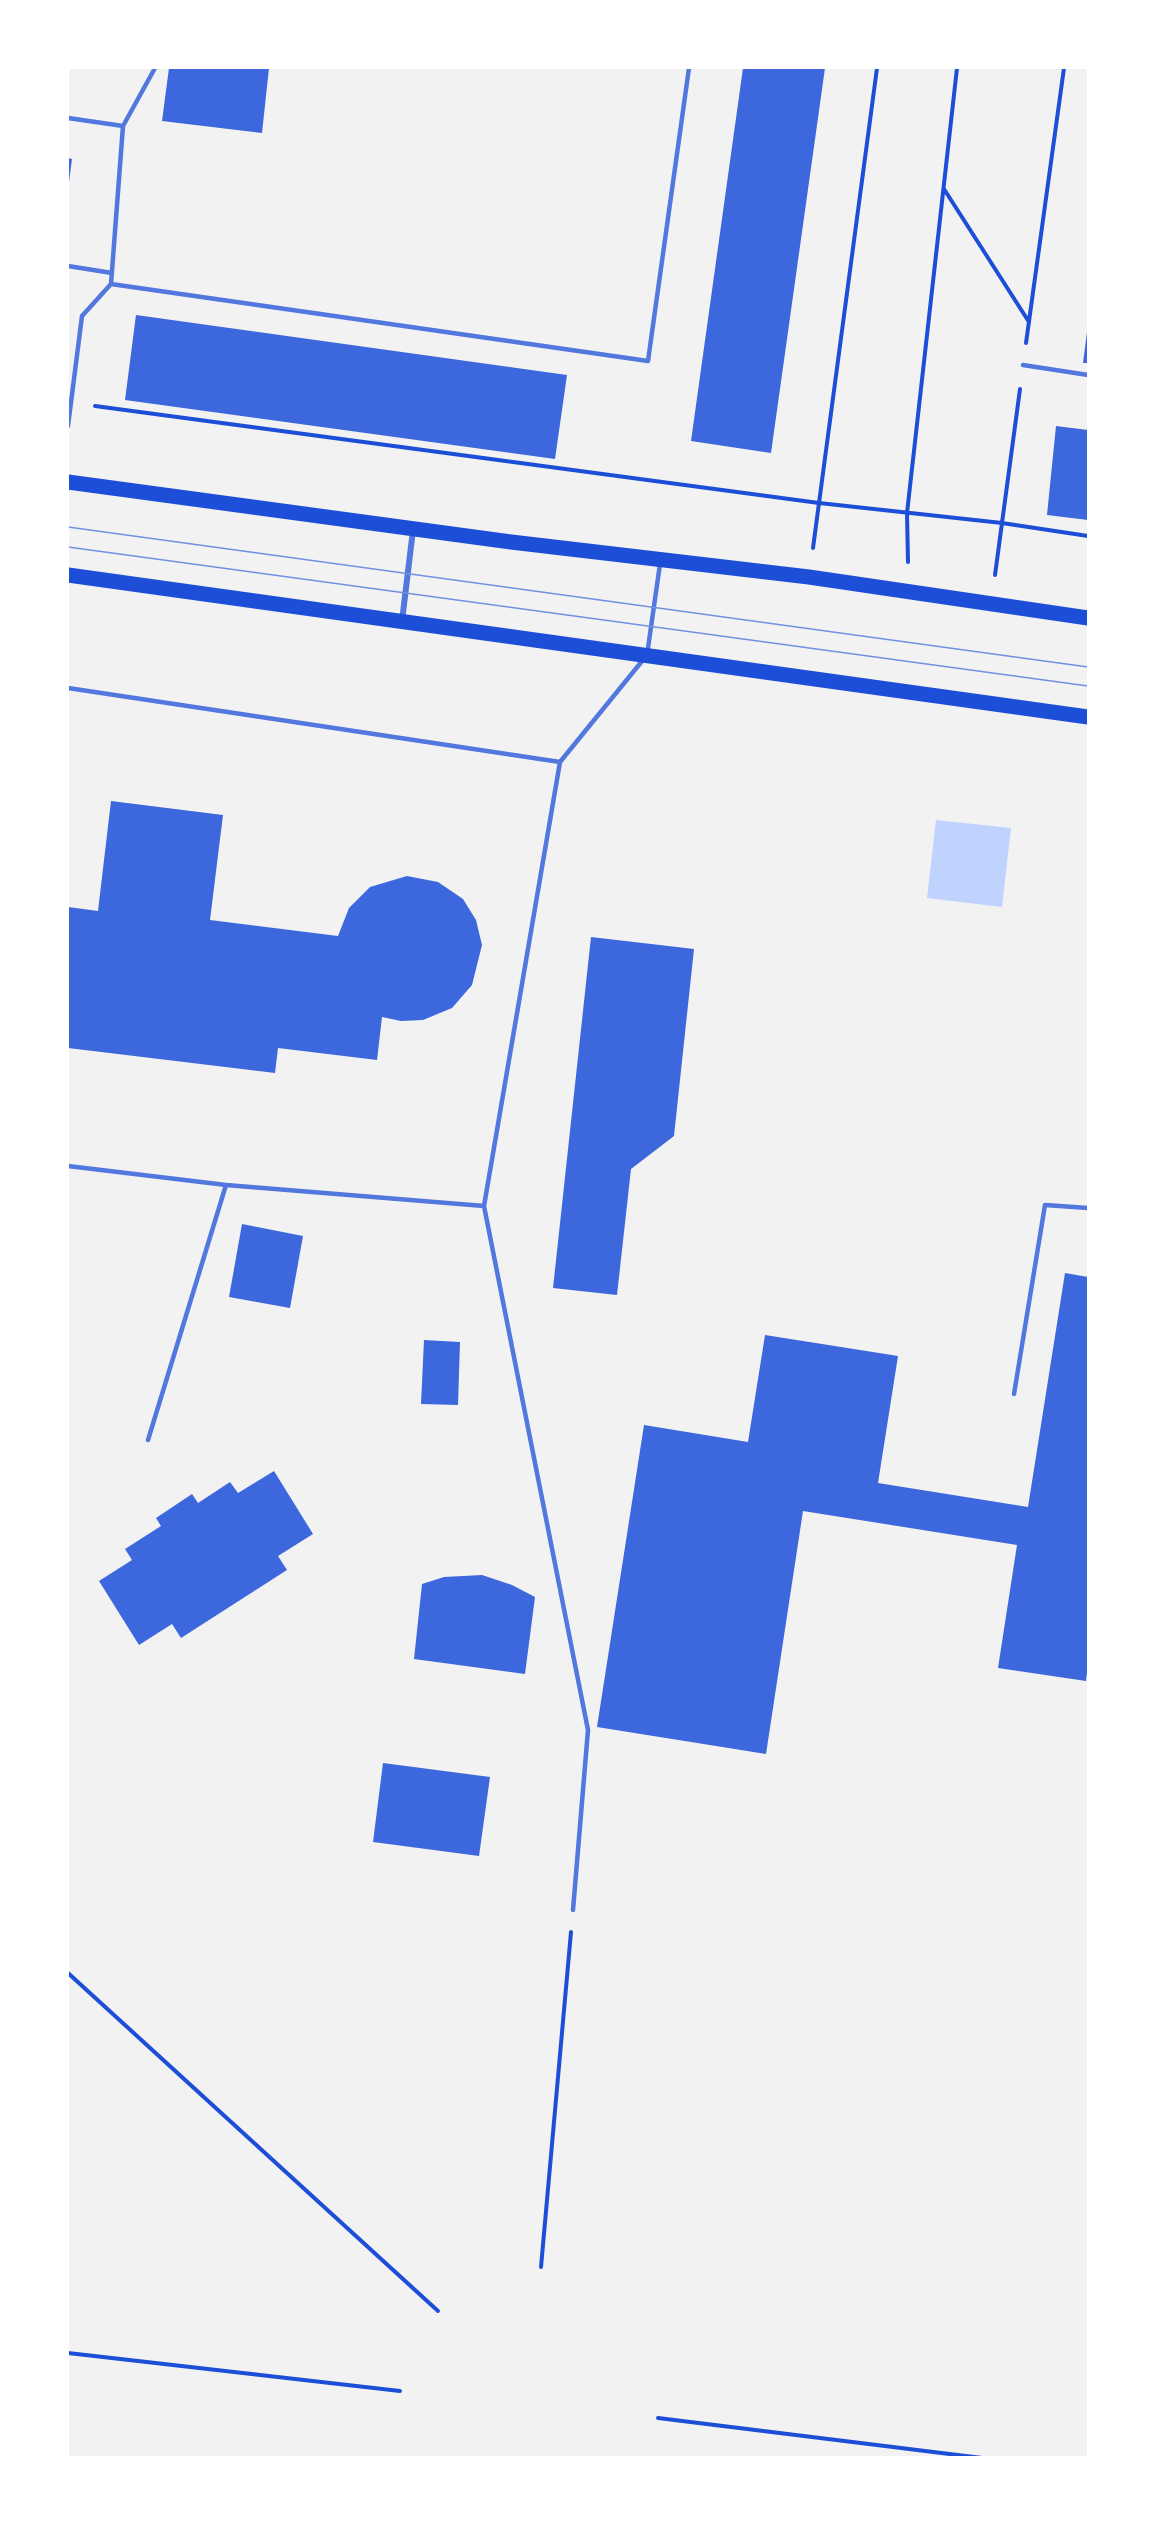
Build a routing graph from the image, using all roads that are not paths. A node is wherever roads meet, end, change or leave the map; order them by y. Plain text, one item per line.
1 (155, 68) edge
2 (689, 68) edge
3 (68, 118) edge
4 (123, 126) junction
5 (68, 266) edge
6 (112, 273) junction
7 (111, 284) junction
8 (1023, 365) road end
9 (1089, 375) edge
10 (68, 426) edge
11 (68, 482) edge
12 (414, 529) junction
13 (661, 560) junction
14 (68, 575) edge
15 (1089, 618) edge
16 (402, 622) junction
17 (646, 655) junction
18 (68, 688) edge
19 (1089, 717) edge
20 (560, 762) junction
21 (68, 1166) edge
22 (226, 1185) junction
23 (484, 1206) junction
24 (1089, 1208) edge
25 (1014, 1394) dead end
26 (148, 1440) dead end
27 (573, 1910) road end

1 - 4 lane
2 - 7 lane
3 - 4 lane
4 - 6 lane
5 - 6 lane
6 - 7 lane
7 - 10 lane
8 - 9 lane
11 - 12 main road
12 - 13 main road
12 - 16 street
13 - 15 main road
13 - 17 lane
14 - 16 main road
16 - 17 main road
17 - 19 main road
17 - 20 lane
18 - 20 lane
20 - 23 lane
21 - 22 lane
22 - 23 lane
22 - 26 lane
23 - 27 lane
24 - 25 lane

